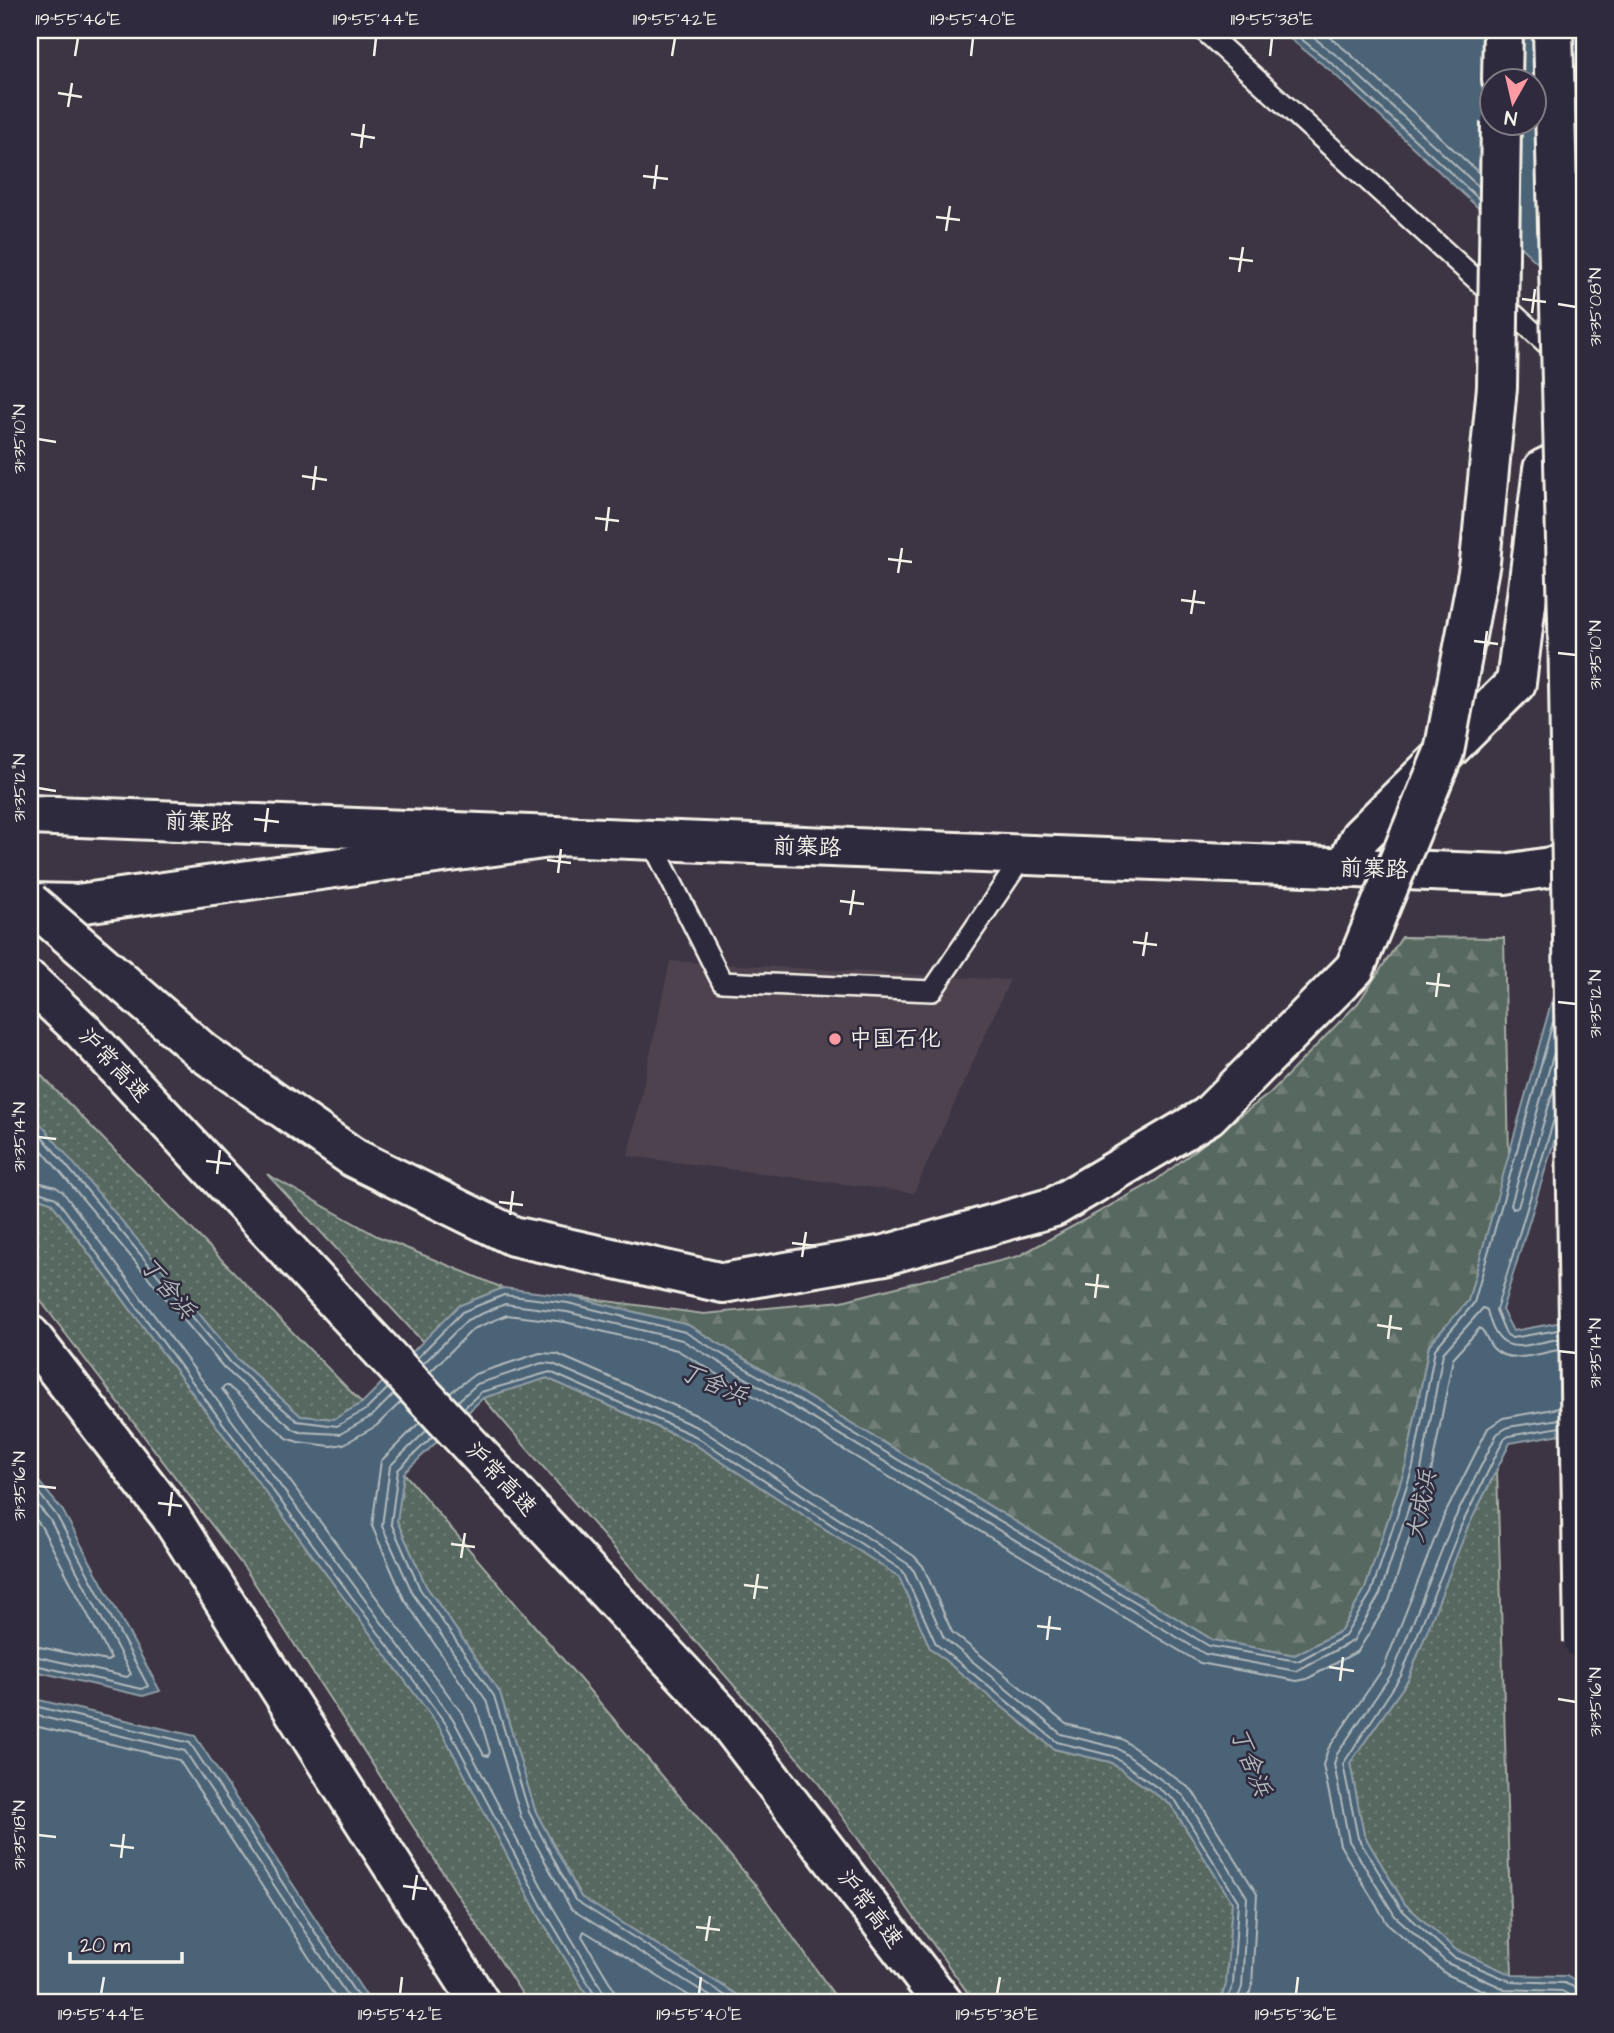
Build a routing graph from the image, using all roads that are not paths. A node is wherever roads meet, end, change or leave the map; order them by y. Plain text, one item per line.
1 (1203, 30) edge
2 (1503, 30) edge
3 (1553, 30) edge
4 (1502, 66) edge
5 (1501, 136) edge
6 (1584, 378) edge
7 (1584, 449) edge
8 (30, 814) edge
9 (557, 837) junction
10 (651, 841) junction
11 (1024, 855) junction
12 (1584, 862) edge
13 (1345, 868) junction
14 (30, 902) edge
15 (30, 981) edge
16 (30, 1335) edge
17 (170, 1516) junction
18 (1584, 1642) edge
19 (454, 2003) edge
20 (480, 2003) edge
21 (943, 2003) edge

1 - 6 lane
2 - 4 main road
3 - 18 main road, bridge
5 - 14 main road, bridge
7 - 13 main road
8 - 9 main road, 前寨路
9 - 10 main road, 前寨路
9 - 14 main road
10 - 11 main road, 前寨路
10 - 11 lane
11 - 13 main road, 前寨路
12 - 13 main road, 前寨路
15 - 21 main road, 沪常高速
16 - 17 main road
17 - 19 main road
17 - 20 main road

